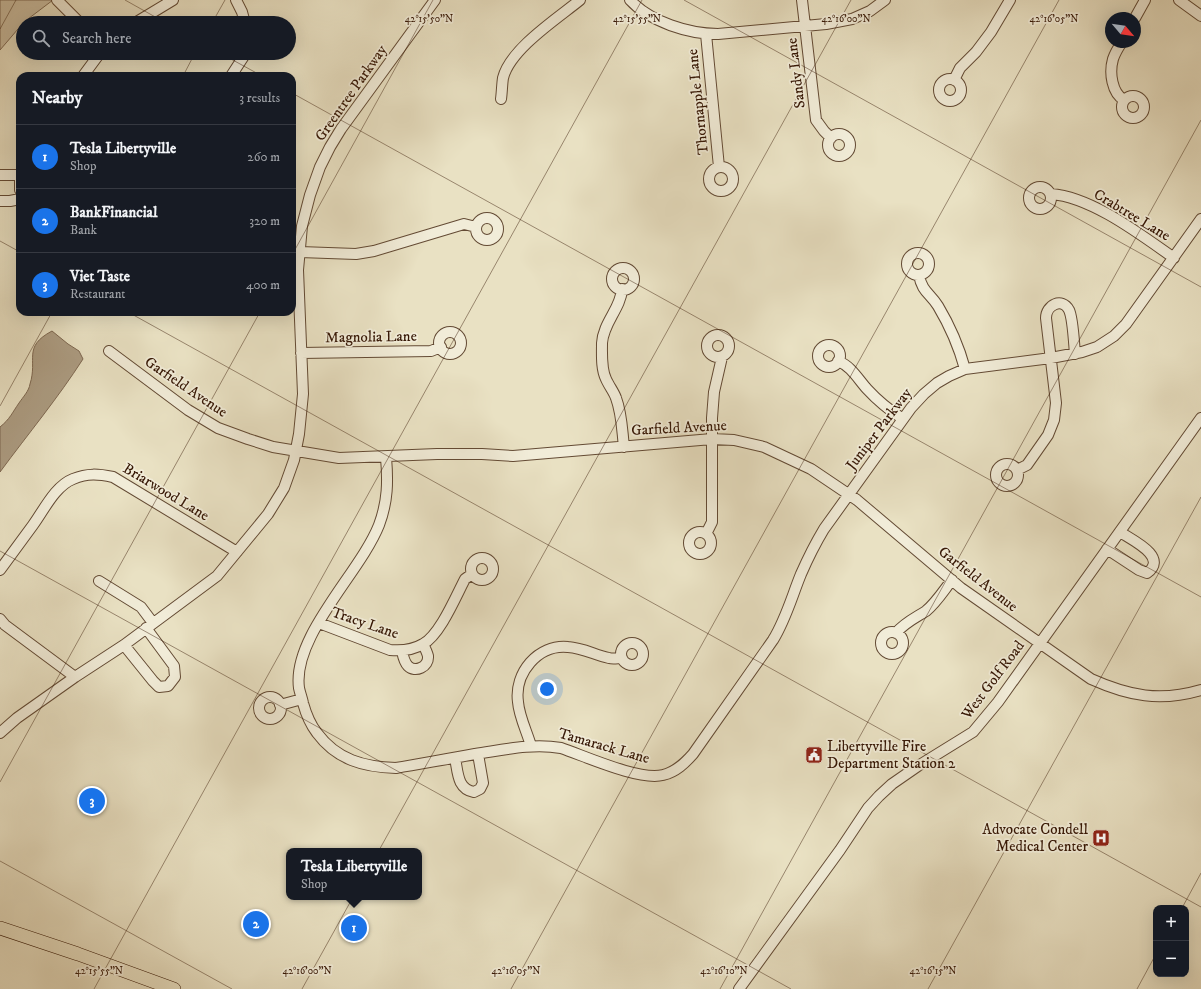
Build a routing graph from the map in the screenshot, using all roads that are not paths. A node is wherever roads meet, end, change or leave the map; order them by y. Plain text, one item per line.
1 (57, 0) edge
2 (172, 0) edge
3 (236, 0) edge
4 (435, 0) edge
5 (580, 0) edge
6 (630, 0) edge
7 (802, 0) edge
8 (885, 0) edge
9 (1010, 0) edge
10 (1145, 0) edge
11 (1179, 0) edge
12 (1138, 12) edge
13 (73, 16) edge
14 (146, 16) edge
15 (243, 16) edge
16 (1201, 16) edge
17 (805, 26) junction
18 (706, 34) junction
19 (1119, 48) edge
20 (95, 60) edge
21 (241, 60) edge
22 (86, 72) edge
23 (233, 72) edge
24 (954, 80) dead end
25 (501, 99) dead end
26 (1124, 100) dead end
27 (832, 138) dead end
28 (719, 167) dead end
29 (0, 175) edge
30 (16, 175) edge
31 (1051, 194) dead end
32 (16, 200) edge
33 (0, 201) edge
34 (1201, 219) edge
35 (476, 227) dead end
36 (300, 252) junction
37 (1174, 258) junction
38 (919, 275) dead end
39 (296, 278) edge
40 (622, 289) dead end
41 (296, 296) edge
42 (441, 347) dead end
43 (109, 351) dead end
44 (301, 353) junction
45 (1075, 354) junction
46 (722, 357) dead end
47 (1052, 358) junction
48 (838, 360) dead end
49 (965, 369) junction
50 (1201, 418) edge
51 (903, 419) junction
52 (712, 439) junction
53 (624, 447) junction
54 (296, 451) junction
55 (386, 457) junction
56 (1017, 470) dead end
57 (849, 494) junction
58 (1120, 532) junction
59 (706, 534) dead end
60 (1107, 549) junction
61 (237, 552) junction
62 (0, 570) edge
63 (472, 574) dead end
64 (952, 580) junction
65 (99, 581) dead end
66 (0, 619) edge
67 (319, 623) junction
68 (150, 626) junction
69 (896, 633) dead end
70 (423, 644) junction
71 (1040, 644) junction
72 (124, 646) junction
73 (402, 651) junction
74 (622, 658) dead end
75 (75, 677) junction
76 (1201, 690) edge
77 (302, 699) junction
78 (280, 705) dead end
79 (0, 733) edge
80 (531, 746) junction
81 (478, 754) junction
82 (455, 758) junction
83 (0, 928) edge
84 (174, 989) edge
85 (739, 989) edge

1 - 13 street
2 - 14 street
3 - 15 street
4 - 36 street, Greentree Parkway
5 - 25 street
6 - 18 street
7 - 17 street, Sandy Lane
8 - 17 street
9 - 24 street
10 - 12 street
11 - 16 street
17 - 18 street
17 - 27 street, Sandy Lane
18 - 28 street, Thornapple Lane
19 - 26 street
20 - 22 street
21 - 23 street
29 - 30 street
31 - 37 street, Crabtree Lane
32 - 33 street
34 - 37 street, Juniper Parkway
35 - 36 street
36 - 39 street, Greentree Parkway
37 - 45 street, Juniper Parkway
38 - 49 street
40 - 53 street
41 - 44 street, Greentree Parkway
42 - 44 street, Magnolia Lane
43 - 54 street, Garfield Avenue
44 - 54 street, Greentree Parkway
45 - 47 street, Juniper Parkway
45 - 47 street
46 - 52 street
47 - 49 street, Juniper Parkway
47 - 56 street
48 - 51 street
49 - 51 street, Juniper Parkway
50 - 58 street, West Golf Road
51 - 57 street, Juniper Parkway
52 - 53 street, Garfield Avenue
52 - 57 street, Garfield Avenue
52 - 59 street
53 - 55 street, Garfield Avenue
54 - 55 street, Garfield Avenue
54 - 61 street, Greentree Parkway
55 - 67 street, Tamarack Lane
57 - 64 street, Garfield Avenue
57 - 80 street, Tamarack Lane
58 - 60 street, West Golf Road
58 - 60 street
60 - 71 street, West Golf Road
61 - 62 street, Briarwood Lane
61 - 68 street, Greentree Parkway
63 - 70 street, Tracy Lane
64 - 69 street
64 - 71 street, Garfield Avenue
65 - 68 street
66 - 75 street
67 - 73 street, Tracy Lane
67 - 77 street, Tamarack Lane
68 - 72 street, Greentree Parkway
68 - 72 street
70 - 73 street, Tracy Lane
70 - 73 street, Tracy Lane
71 - 76 street, Garfield Avenue
71 - 85 street, West Golf Road
72 - 75 street, Greentree Parkway
74 - 80 street
75 - 79 street, Greentree Parkway
77 - 78 street
77 - 82 street, Tamarack Lane
80 - 81 street, Tamarack Lane
81 - 82 street, Tamarack Lane
81 - 82 street
83 - 84 main road

